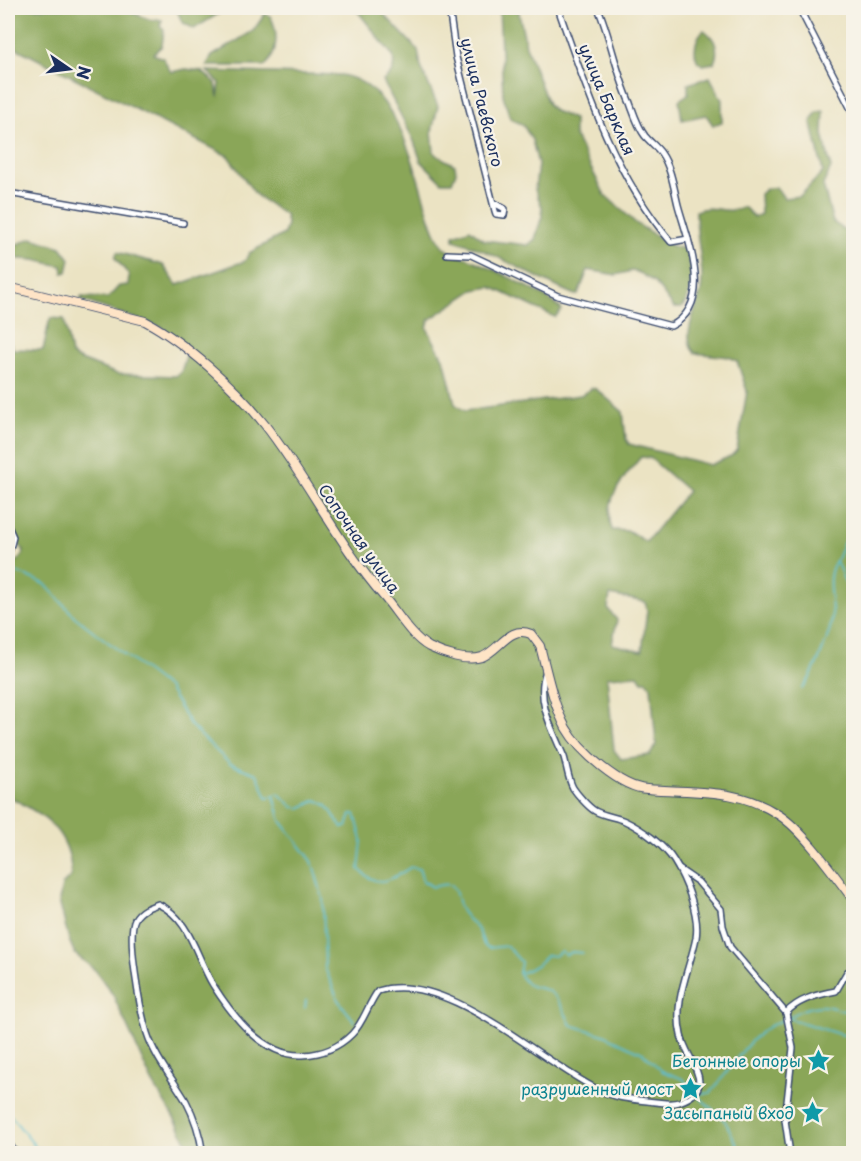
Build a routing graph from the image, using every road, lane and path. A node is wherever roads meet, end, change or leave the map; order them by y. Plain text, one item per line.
1 (449, 8) edge
2 (558, 8) edge
3 (598, 8) edge
4 (799, 8) edge
5 (854, 115) edge
6 (8, 193) edge
7 (494, 203) dead end
8 (183, 223) dead end
9 (688, 239) junction
10 (447, 254) dead end
11 (8, 287) edge
12 (8, 526) edge
13 (8, 556) edge
14 (546, 669) junction
15 (678, 868) junction
16 (854, 901) edge
17 (854, 969) edge
18 (786, 1013) junction
19 (8, 1142) edge
20 (16, 1154) edge
21 (203, 1154) edge
22 (790, 1154) edge

1 - 7 street, улица Раевского
2 - 9 street, улица Барклая
3 - 9 street, улица Барклая
4 - 5 street
6 - 8 street
9 - 10 street, улица Барклая
11 - 14 main road, Сопочная улица
12 - 13 street
14 - 15 street
14 - 16 main road, Сопочная улица
15 - 18 street
15 - 21 street
17 - 18 street
18 - 22 street
19 - 20 street

